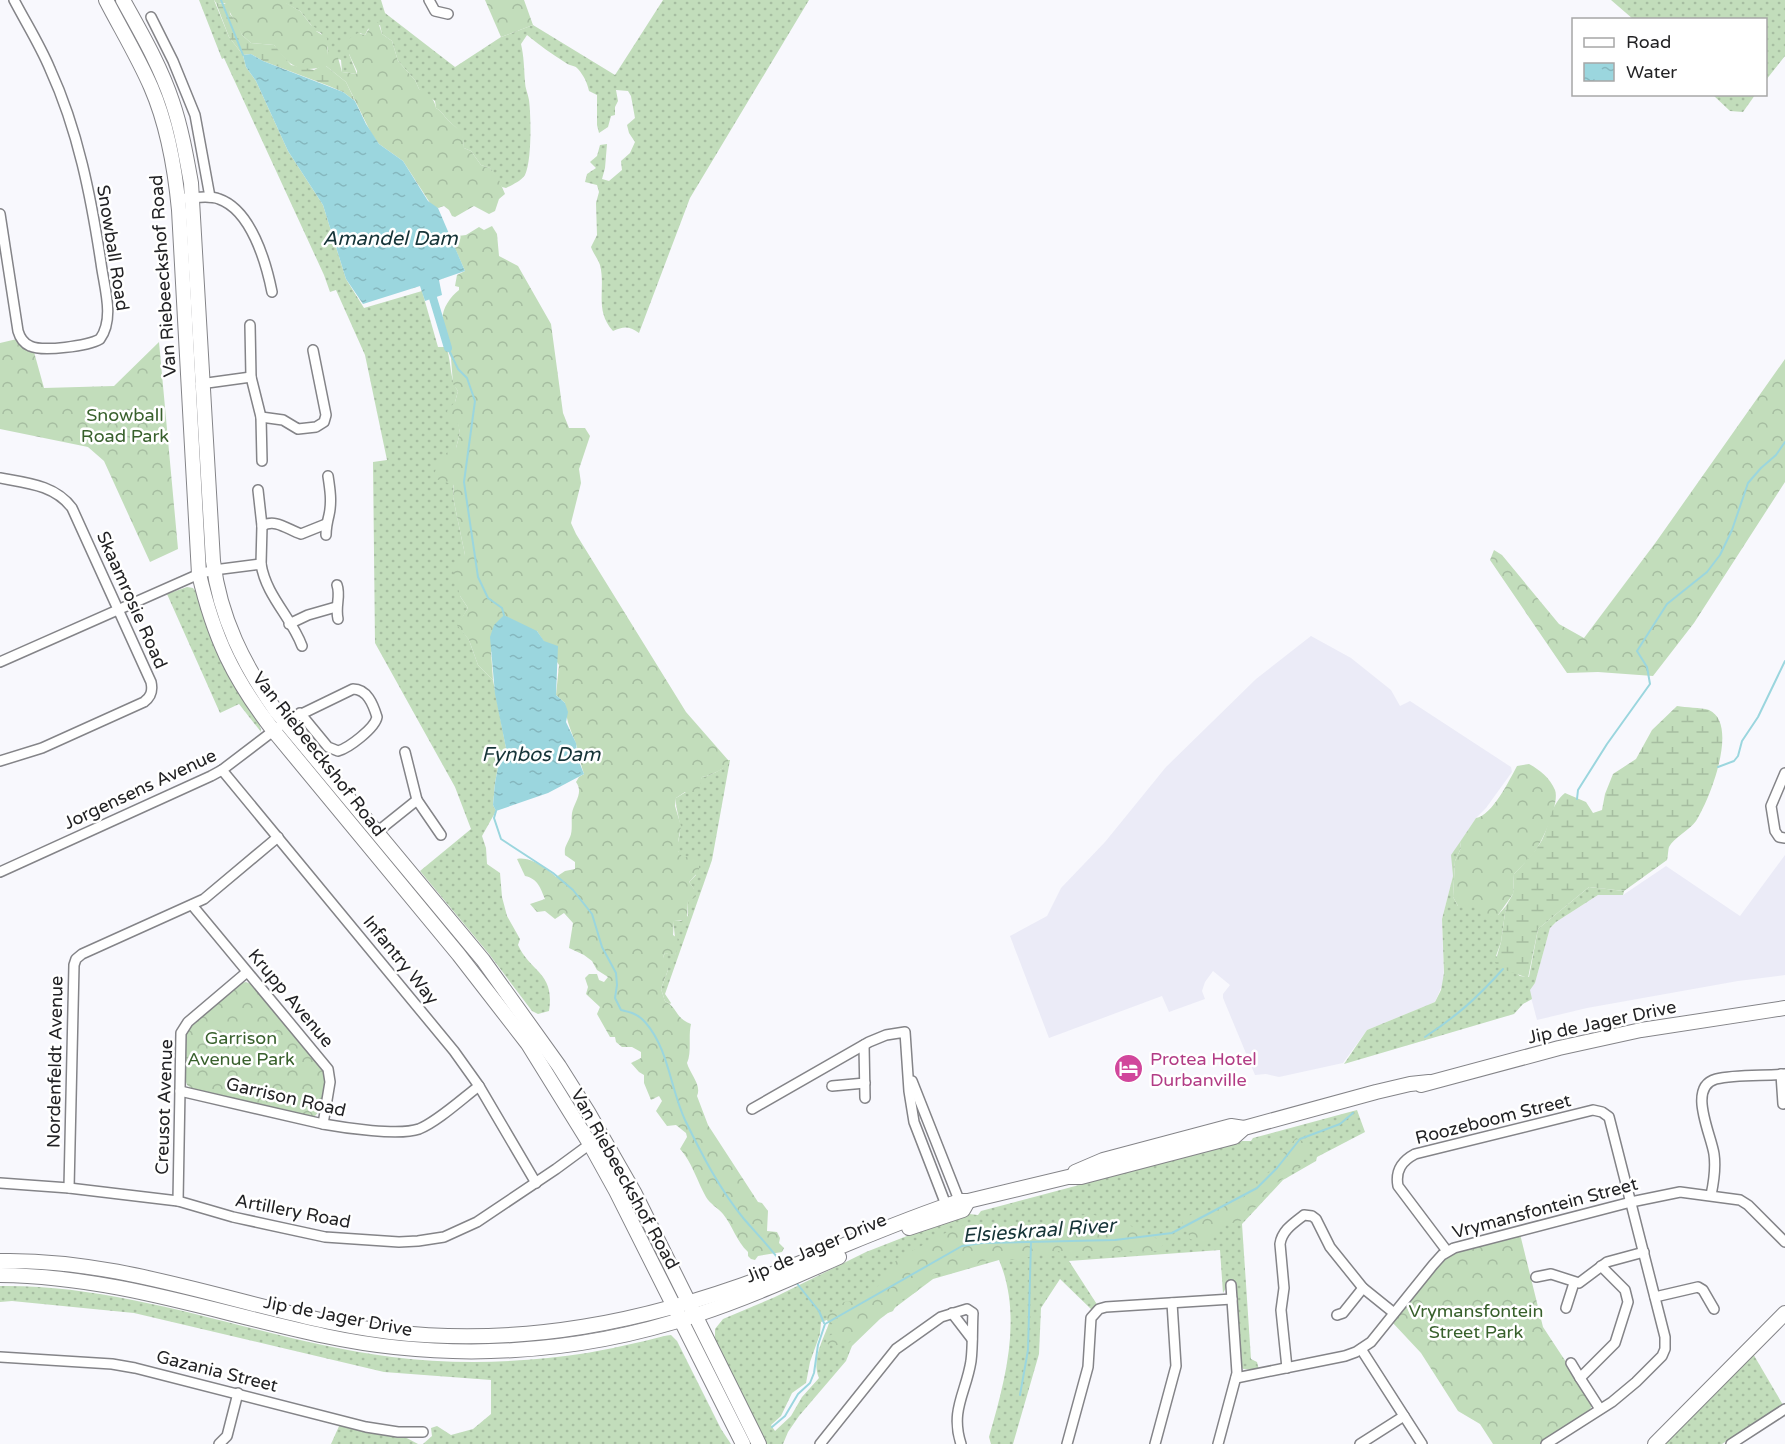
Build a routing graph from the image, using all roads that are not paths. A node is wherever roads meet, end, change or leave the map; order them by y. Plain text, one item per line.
1 (14, 0) edge
2 (106, 0) edge
3 (123, 0) edge
4 (429, 0) edge
5 (448, 14) dead end
6 (152, 16) dead end
7 (210, 197) junction
8 (193, 198) junction
9 (178, 199) junction
10 (0, 214) edge
11 (272, 292) dead end
12 (250, 325) dead end
13 (313, 350) dead end
14 (251, 377) junction
15 (203, 384) junction
16 (189, 386) junction
17 (261, 417) junction
18 (262, 460) dead end
19 (328, 476) dead end
20 (0, 478) edge
21 (258, 490) dead end
22 (326, 524) junction
23 (262, 526) junction
24 (327, 535) dead end
25 (261, 564) junction
26 (214, 570) junction
27 (199, 574) junction
28 (337, 585) dead end
29 (336, 607) junction
30 (119, 611) junction
31 (338, 619) dead end
32 (289, 624) junction
33 (302, 646) dead end
34 (0, 662) edge
35 (300, 713) junction
36 (279, 726) junction
37 (405, 752) dead end
38 (0, 761) edge
39 (222, 770) junction
40 (1785, 773) edge
41 (417, 800) junction
42 (349, 821) junction
43 (377, 832) junction
44 (441, 835) dead end
45 (278, 837) junction
46 (1785, 838) edge
47 (376, 854) junction
48 (0, 872) edge
49 (192, 904) junction
50 (248, 972) junction
51 (1785, 1008) edge
52 (864, 1045) junction
53 (909, 1073) junction
54 (1783, 1074) edge
55 (865, 1083) junction
56 (479, 1086) junction
57 (832, 1086) dead end
58 (180, 1091) junction
59 (865, 1098) dead end
60 (1783, 1104) dead end
61 (752, 1109) dead end
62 (323, 1124) junction
63 (590, 1144) junction
64 (536, 1183) junction
65 (0, 1184) edge
66 (69, 1188) junction
67 (1712, 1195) junction
68 (178, 1201) junction
69 (1631, 1202) junction
70 (954, 1204) junction
71 (1784, 1239) edge
72 (1447, 1251) junction
73 (1644, 1252) junction
74 (0, 1261) edge
75 (813, 1263) junction
76 (1600, 1266) junction
77 (0, 1275) edge
78 (1536, 1277) dead end
79 (770, 1281) junction
80 (1574, 1283) junction
81 (1231, 1285) dead end
82 (1363, 1288) junction
83 (1655, 1297) junction
84 (1232, 1299) junction
85 (689, 1302) junction
86 (1172, 1303) junction
87 (674, 1307) junction
88 (1566, 1308) dead end
89 (1714, 1309) dead end
90 (952, 1313) junction
91 (1394, 1313) junction
92 (1785, 1313) edge
93 (1337, 1315) dead end
94 (696, 1316) junction
95 (680, 1320) junction
96 (972, 1340) junction
97 (1361, 1349) junction
98 (0, 1357) edge
99 (1571, 1364) dead end
100 (1287, 1368) junction
101 (1236, 1378) junction
102 (1580, 1378) junction
103 (237, 1393) junction
104 (1600, 1409) junction
105 (1785, 1409) edge
106 (1404, 1416) junction
107 (423, 1432) dead end
108 (219, 1444) edge
109 (743, 1444) edge
110 (759, 1444) edge
111 (820, 1444) edge
112 (961, 1444) edge
113 (1067, 1444) edge
114 (1155, 1444) edge
115 (1218, 1444) edge
116 (1360, 1444) edge
117 (1422, 1444) edge
118 (1546, 1444) edge
119 (1655, 1444) edge
120 (1731, 1444) edge

1 - 10 street, Snowball Road
2 - 9 street, Van Riebeeckshof Road
3 - 8 street, Van Riebeeckshof Road
4 - 5 street
6 - 7 street
7 - 8 street
7 - 11 street
8 - 9 street
8 - 15 street, Van Riebeeckshof Road
9 - 16 street, Van Riebeeckshof Road
12 - 14 street
13 - 17 street
14 - 15 street
14 - 17 street
15 - 16 street
15 - 26 street, Van Riebeeckshof Road
16 - 27 street, Van Riebeeckshof Road
17 - 18 street
19 - 22 street
20 - 30 street, Skaamrosie Road
21 - 23 street
22 - 23 street
22 - 24 street
23 - 25 street
25 - 26 street
25 - 32 street
26 - 27 street
26 - 36 street, Van Riebeeckshof Road
27 - 30 street
27 - 36 street, Van Riebeeckshof Road
28 - 29 street
29 - 31 street
29 - 32 street
30 - 34 street
30 - 38 street, Skaamrosie Road
32 - 33 street
35 - 35 street, Jorgensens Avenue
35 - 36 street, Jorgensens Avenue
36 - 39 street, Jorgensens Avenue
36 - 42 street, Van Riebeeckshof Road
36 - 43 street, Van Riebeeckshof Road
37 - 41 street
39 - 45 street, Infantry Way
39 - 48 street, Jorgensens Avenue
40 - 46 street
41 - 43 street
41 - 44 street
42 - 43 street
42 - 47 street, Van Riebeeckshof Road
43 - 47 street
43 - 85 street, Van Riebeeckshof Road
45 - 49 street, Nordenfeldt Avenue
45 - 56 street, Infantry Way
47 - 63 street, Van Riebeeckshof Road
49 - 50 street, Krupp Avenue
49 - 66 street, Nordenfeldt Avenue
50 - 58 street, Creusot Avenue
50 - 62 street, Krupp Avenue
51 - 70 street, Jip de Jager Drive
52 - 53 street
52 - 55 street
52 - 61 street
53 - 70 street
53 - 70 street
54 - 60 street
54 - 67 street
55 - 57 street
55 - 59 street
56 - 62 street, Garrison Road
56 - 64 street, Infantry Way
58 - 62 street, Garrison Road
58 - 68 street, Creusot Avenue
63 - 64 street, Artillery Road
63 - 87 street, Van Riebeeckshof Road
64 - 68 street, Artillery Road
65 - 66 street, Artillery Road
66 - 68 street, Artillery Road
67 - 69 street, Vrymansfontein Street
67 - 71 street, Vrymansfontein Street
69 - 72 street, Vrymansfontein Street
69 - 72 street, Roozeboom Street
69 - 73 street
70 - 75 street, Jip de Jager Drive
70 - 75 street, Jip de Jager Drive
72 - 91 street, Vrymansfontein Street
73 - 76 street
73 - 83 street
74 - 87 street, Jip de Jager Drive
75 - 79 street, Jip de Jager Drive
76 - 80 street
76 - 102 street
77 - 95 street, Jip de Jager Drive
78 - 80 street
79 - 85 street, Jip de Jager Drive
79 - 94 street, Jip de Jager Drive
80 - 88 street
81 - 84 street
82 - 91 street
82 - 93 street
82 - 100 street
83 - 89 street
83 - 104 street
84 - 86 street
84 - 101 street
85 - 87 street, Jip de Jager Drive
85 - 94 street, Van Riebeeckshof Road
86 - 113 street
86 - 114 street
87 - 95 street, Van Riebeeckshof Road
90 - 96 street
90 - 96 street
90 - 111 street
91 - 97 street, Vrymansfontein Street
92 - 119 street
94 - 95 street, Jip de Jager Drive
94 - 110 street, Van Riebeeckshof Road
95 - 109 street, Van Riebeeckshof Road
96 - 112 street
97 - 100 street, Vrymansfontein Street
97 - 106 street
98 - 103 street, Gazania Street
99 - 102 street
100 - 101 street, Vrymansfontein Street
101 - 115 street
102 - 104 street
103 - 107 street, Gazania Street
103 - 108 street
104 - 118 street
105 - 120 street
106 - 116 street
106 - 117 street

